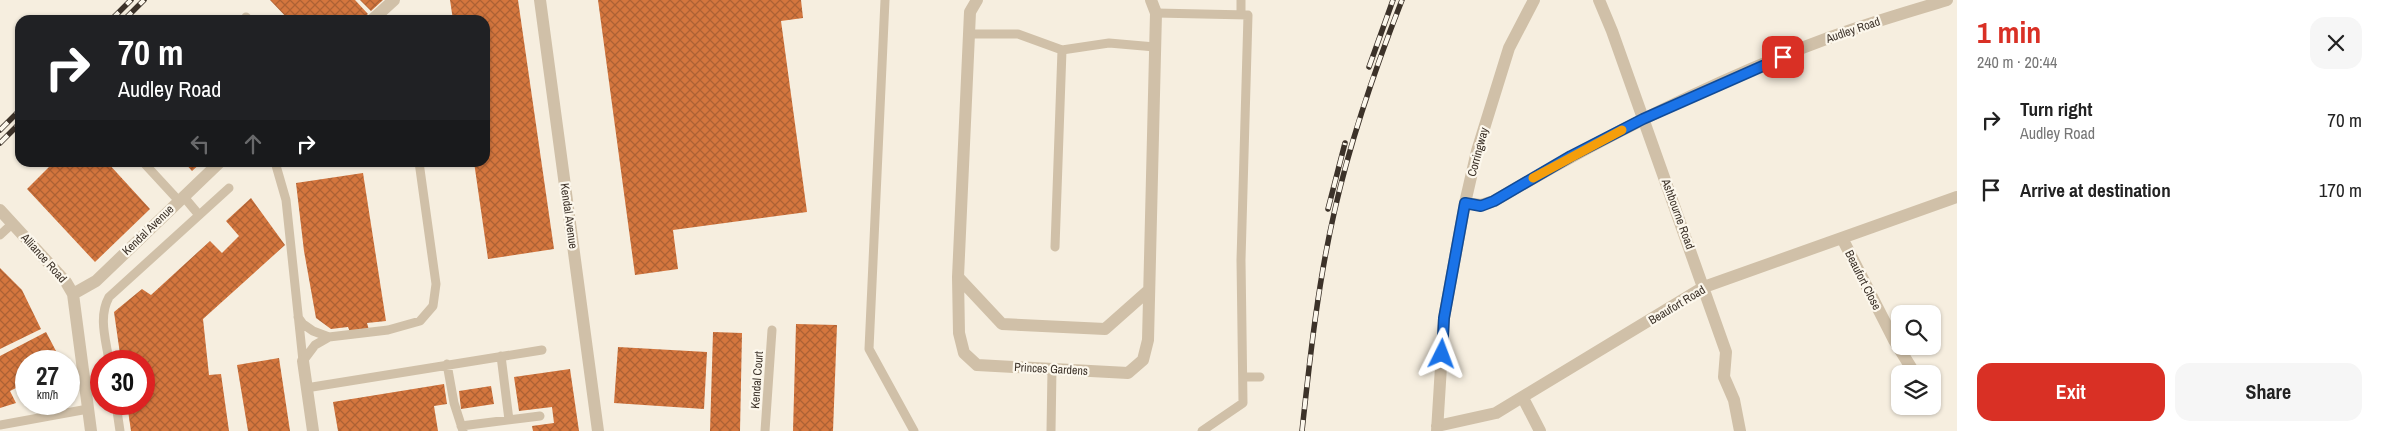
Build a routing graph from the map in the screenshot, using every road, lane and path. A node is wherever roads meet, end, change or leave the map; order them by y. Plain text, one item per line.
1 (394, 0) edge
2 (540, 0) edge
3 (885, 0) edge
4 (977, 0) edge
5 (1151, 0) edge
6 (1241, 0) edge
7 (1534, 0) edge
8 (1599, 0) edge
9 (1947, 0) edge
10 (1156, 13) junction
11 (378, 15) edge
12 (1241, 15) junction
13 (970, 34) junction
14 (1155, 47) junction
15 (1062, 50) junction
16 (1643, 119) junction
17 (149, 167) edge
18 (215, 167) edge
19 (276, 167) edge
20 (420, 167) edge
21 (229, 188) dead end
22 (1957, 197) edge
23 (181, 199) junction
24 (1465, 203) junction
25 (0, 210) edge
26 (200, 215) junction
27 (13, 223) junction
28 (0, 235) edge
29 (1842, 238) junction
30 (1055, 247) dead end
31 (958, 278) junction
32 (1704, 287) junction
33 (1149, 290) junction
34 (73, 294) junction
35 (298, 317) junction
36 (772, 330) dead end
37 (329, 337) junction
38 (108, 350) edge
39 (542, 350) dead end
40 (501, 356) junction
41 (303, 360) junction
42 (447, 364) junction
43 (1909, 365) edge
44 (1052, 369) junction
45 (1244, 377) junction
46 (1260, 377) dead end
47 (306, 388) junction
48 (1523, 398) junction
49 (88, 409) junction
50 (118, 415) edge
51 (540, 416) dead end
52 (510, 420) junction
53 (0, 425) edge
54 (1437, 428) edge
55 (462, 429) edge
56 (92, 431) edge
57 (120, 431) edge
58 (313, 431) edge
59 (598, 431) edge
60 (765, 431) edge
61 (914, 431) edge
62 (1050, 431) edge
63 (1202, 431) edge
64 (1540, 431) edge
65 (1740, 431) edge

1 - 11 street
2 - 59 street, Kendal Avenue
3 - 61 lane
4 - 13 street, Princes Gardens
5 - 10 street, Princes Gardens
6 - 12 lane
7 - 24 street, Corringway
8 - 16 street, Ashbourne Road
9 - 16 street, Audley Road
10 - 12 lane
10 - 14 street, Princes Gardens
12 - 45 lane
13 - 15 lane
13 - 31 street, Princes Gardens
14 - 15 lane
14 - 33 street, Princes Gardens
15 - 30 lane
16 - 24 street, Audley Road
16 - 32 street, Ashbourne Road
17 - 23 lane
18 - 23 street, Kendal Avenue
19 - 35 lane
20 - 37 lane
21 - 26 lane
22 - 29 street, Beaufort Road
23 - 26 lane
23 - 34 street, Kendal Avenue
24 - 54 street, Corringway
25 - 27 street, Alliance Road
26 - 38 lane
27 - 28 lane
27 - 34 street, Alliance Road
29 - 32 street, Beaufort Road
29 - 43 street, Beaufort Close
31 - 33 street
31 - 44 street, Princes Gardens
32 - 48 street, Beaufort Road
32 - 65 street, Ashbourne Road
33 - 44 street, Princes Gardens
34 - 49 street, Alliance Road
35 - 37 lane
35 - 41 lane
36 - 60 lane, Kendal Court
37 - 41 lane
39 - 40 lane
40 - 42 lane
40 - 52 lane
41 - 47 street
42 - 47 lane
42 - 55 lane
44 - 62 lane
45 - 46 lane
45 - 63 lane
47 - 58 street
48 - 54 street, Beaufort Road
48 - 64 street
49 - 53 lane
49 - 56 street, Alliance Road
50 - 57 lane
51 - 52 lane
52 - 55 lane

